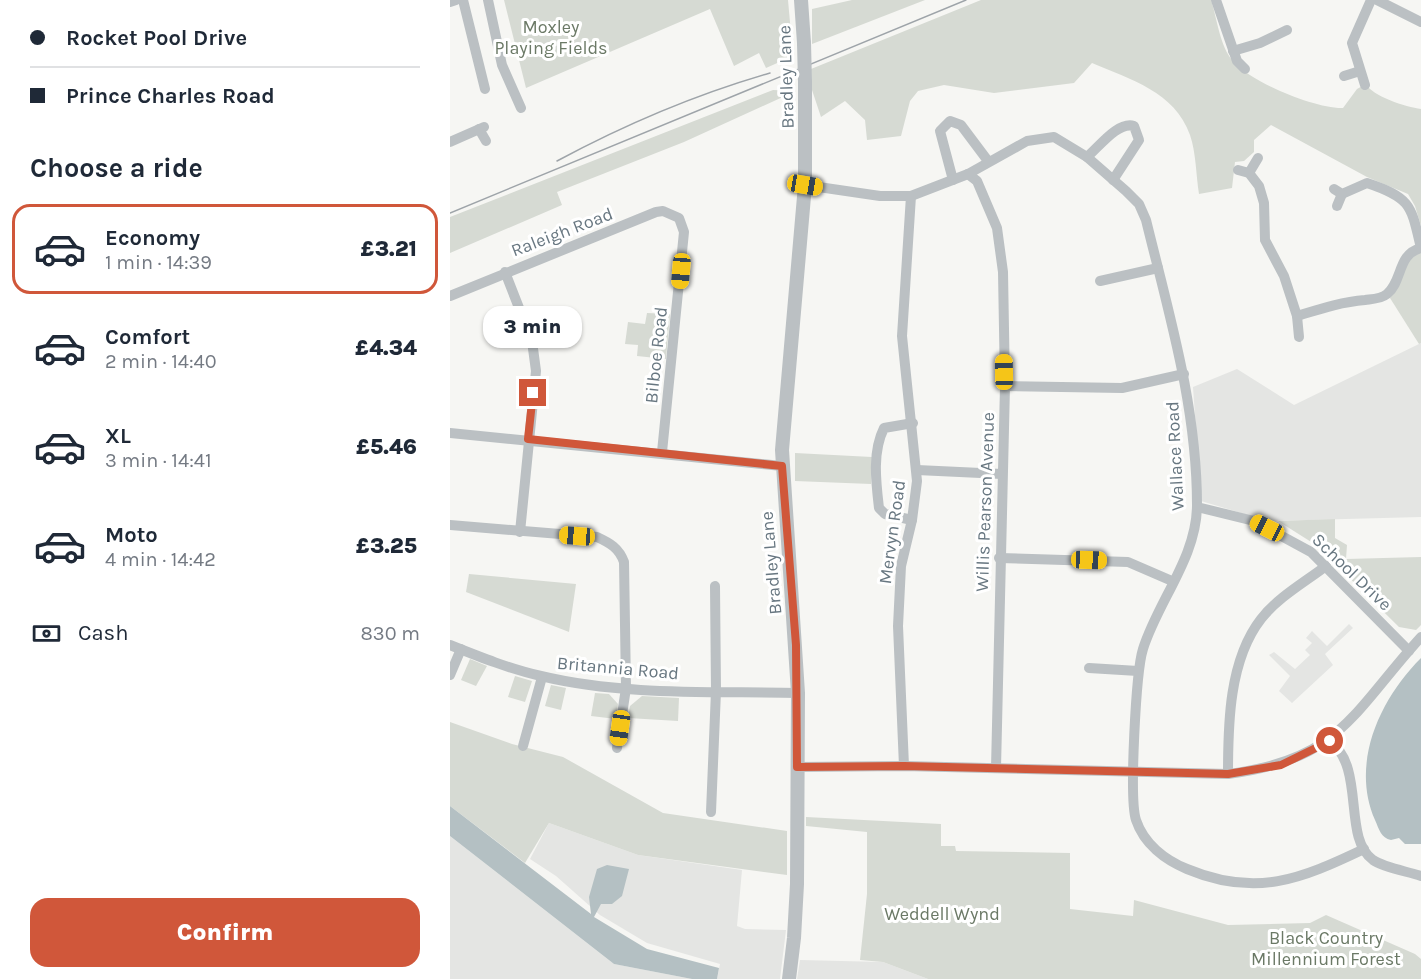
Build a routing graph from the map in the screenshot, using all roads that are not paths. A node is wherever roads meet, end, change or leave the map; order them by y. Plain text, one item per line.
1 (456, 0) edge
2 (463, 0) edge
3 (488, 0) edge
4 (801, 0) edge
5 (1216, 0) edge
6 (1371, 0) edge
7 (1377, 0) edge
8 (450, 2) edge
9 (1421, 22) edge
10 (1287, 30) dead end
11 (1233, 51) junction
12 (1245, 69) dead end
13 (1360, 71) junction
14 (1344, 76) dead end
15 (1365, 85) dead end
16 (485, 89) dead end
17 (521, 108) dead end
18 (486, 141) dead end
19 (450, 142) edge
20 (1087, 157) junction
21 (1258, 158) dead end
22 (988, 161) junction
23 (1238, 171) dead end
24 (1250, 173) junction
25 (968, 174) junction
26 (953, 180) junction
27 (1113, 180) junction
28 (805, 185) junction
29 (911, 196) junction
30 (1337, 206) dead end
31 (683, 225) joint
32 (1421, 248) edge
33 (1158, 268) junction
34 (505, 272) junction
35 (1100, 281) dead end
36 (450, 296) edge
37 (1297, 316) junction
38 (1299, 337) dead end
39 (1184, 374) junction
40 (1005, 386) junction
41 (913, 423) junction
42 (450, 433) edge
43 (528, 439) junction
44 (662, 452) junction
45 (782, 466) junction
46 (917, 471) junction
47 (1002, 474) junction
48 (1197, 507) junction
49 (912, 520) junction
50 (450, 525) edge
51 (519, 532) junction
52 (999, 558) junction
53 (1326, 566) junction
54 (1172, 581) junction
55 (715, 586) dead end
56 (1421, 638) edge
57 (455, 647) edge
58 (1409, 651) junction
59 (1089, 668) dead end
60 (1138, 671) junction
61 (450, 675) edge
62 (542, 677) junction
63 (626, 688) junction
64 (716, 691) junction
65 (798, 693) junction
66 (1330, 741) junction
67 (523, 746) dead end
68 (617, 748) dead end
69 (904, 766) junction
70 (797, 767) junction
71 (996, 768) junction
72 (1135, 772) junction
73 (1228, 774) junction
74 (711, 812) dead end
75 (1364, 849) junction
76 (1421, 876) edge
77 (789, 979) edge

1 - 8 street
2 - 16 street
3 - 17 street
4 - 28 street, Bradley Lane, bridge
5 - 11 street
6 - 13 street
7 - 9 street
10 - 11 street
11 - 12 street
13 - 14 street
13 - 15 street
18 - 19 street
20 - 22 street, Wallace Road
20 - 27 street, Wallace Road
20 - 27 street
21 - 24 street
22 - 25 street, Wallace Road
22 - 26 street
23 - 24 street
24 - 37 street
25 - 26 street, Wallace Road
25 - 40 street, Willis Pearson Avenue
26 - 29 street, Wallace Road
27 - 33 street, Wallace Road
28 - 29 street, Wallace Road
28 - 45 street, Bradley Lane
29 - 41 street, Mervyn Road
30 - 32 street
31 - 34 street, Raleigh Road
31 - 44 street, Bilboe Road
32 - 37 street
33 - 35 street
33 - 39 street, Wallace Road
34 - 36 street, Raleigh Road
34 - 43 street
37 - 38 street
39 - 40 street
39 - 48 street, Wallace Road
40 - 47 street, Willis Pearson Avenue
41 - 46 street, Mervyn Road
41 - 49 street
42 - 43 street
43 - 44 street
43 - 51 street
44 - 45 street
45 - 65 street, Bradley Lane
46 - 47 street
46 - 49 street, Mervyn Road
47 - 52 street, Willis Pearson Avenue
48 - 53 street, School Drive
48 - 54 street, Wallace Road
49 - 69 street, Mervyn Road
50 - 51 street
51 - 63 street
52 - 54 street
52 - 71 street, Willis Pearson Avenue
53 - 58 street, School Drive
53 - 73 street
54 - 60 street, Wallace Road
55 - 64 street
56 - 58 street
57 - 61 street
57 - 62 street, Britannia Road
58 - 66 street
59 - 60 street
60 - 72 street, Wallace Road
62 - 63 street, Britannia Road
62 - 67 street
63 - 64 street, Britannia Road
63 - 68 street
64 - 65 street, Britannia Road
64 - 74 street
65 - 70 street, Bradley Lane
66 - 73 street
66 - 75 street
69 - 70 street
69 - 71 street
70 - 77 street, Bradley Lane
71 - 72 street
72 - 73 street
72 - 75 street, Wallace Road
75 - 76 street

